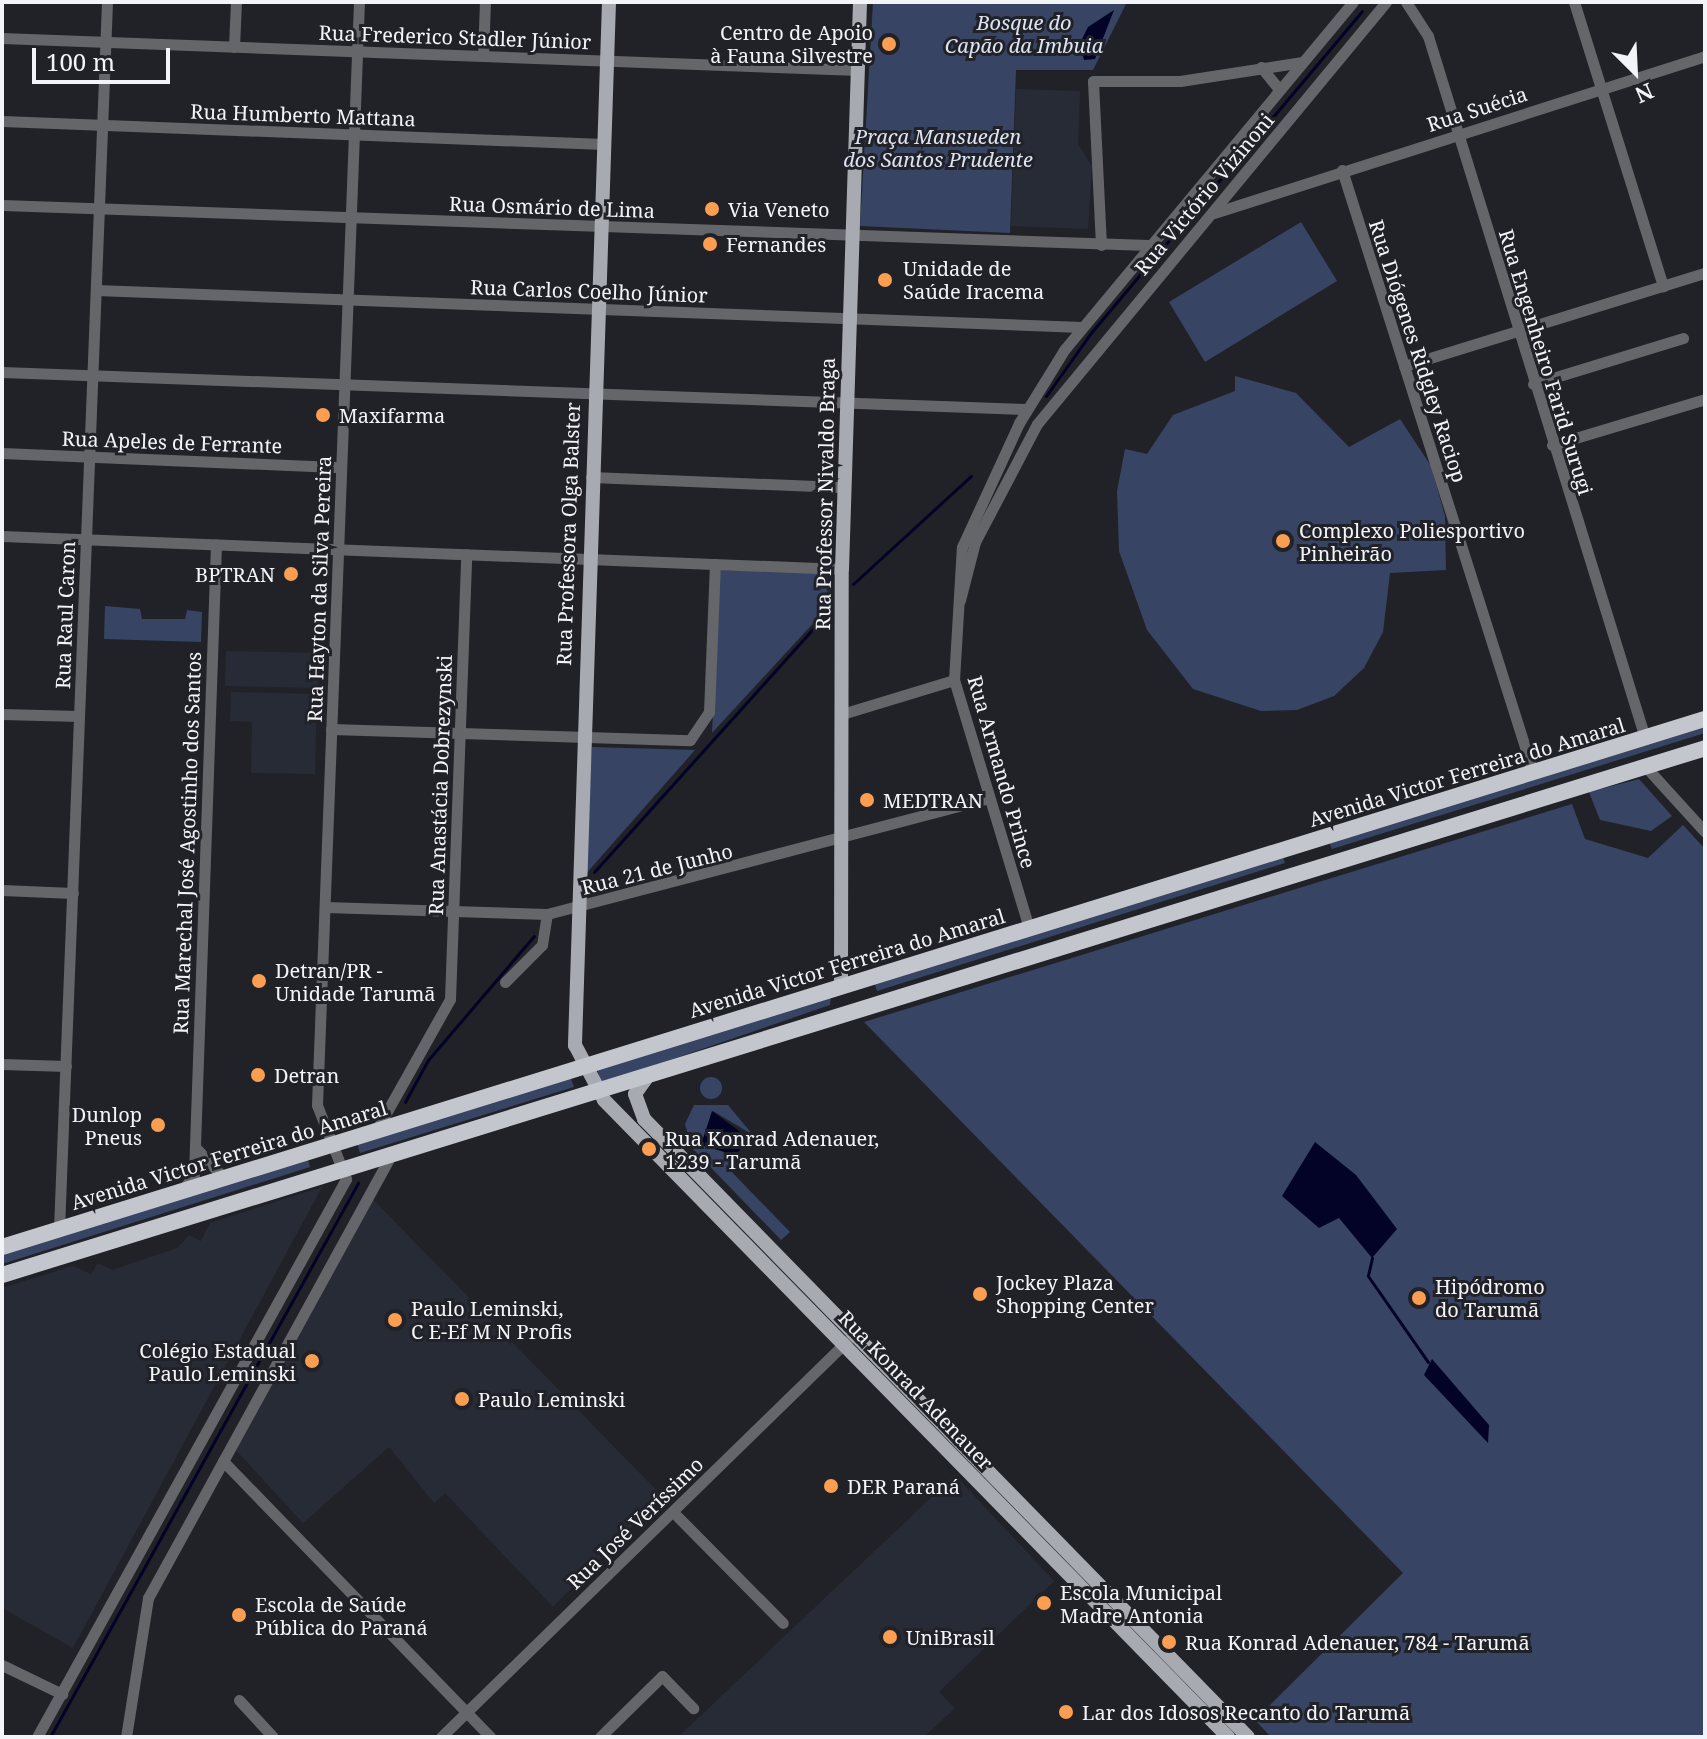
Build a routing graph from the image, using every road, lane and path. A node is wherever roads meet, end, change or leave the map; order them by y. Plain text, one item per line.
1 (107, 2) edge
2 (236, 2) edge
3 (359, 2) edge
4 (485, 2) edge
5 (609, 2) edge
6 (860, 2) edge
7 (1353, 2) edge
8 (1386, 2) edge
9 (1406, 2) edge
10 (1574, 2) edge
11 (2, 38) edge
12 (106, 42) junction
13 (234, 47) junction
14 (357, 52) junction
15 (483, 56) junction
16 (1705, 56) edge
17 (607, 61) junction
18 (1303, 62) junction
19 (1261, 67) junction
20 (858, 70) junction
21 (1279, 89) junction
22 (1601, 89) junction
23 (2, 121) edge
24 (102, 125) junction
25 (1458, 134) junction
26 (354, 135) junction
27 (604, 144) junction
28 (1342, 170) junction
29 (1239, 181) junction
30 (1259, 197) junction
31 (2, 205) edge
32 (99, 209) junction
33 (1212, 214) junction
34 (351, 218) junction
35 (600, 227) junction
36 (852, 236) junction
37 (1101, 245) junction
38 (1148, 245) junction
39 (1129, 268) junction
40 (1705, 273) edge
41 (1663, 286) junction
42 (96, 290) junction
43 (348, 300) junction
44 (597, 309) junction
45 (849, 319) junction
46 (1081, 327) junction
47 (1517, 331) junction
48 (1683, 338) dead end
49 (1404, 366) junction
50 (2, 372) edge
51 (93, 375) junction
52 (344, 384) junction
53 (1533, 384) junction
54 (594, 393) junction
55 (1705, 399) edge
56 (847, 403) junction
57 (1026, 409) junction
58 (1049, 409) joint
59 (1552, 445) junction
60 (2, 453) edge
61 (90, 456) junction
62 (341, 467) junction
63 (591, 477) junction
64 (845, 487) junction
65 (2, 536) edge
66 (86, 539) junction
67 (216, 544) junction
68 (338, 549) junction
69 (466, 554) junction
70 (587, 559) junction
71 (715, 564) junction
72 (842, 569) junction
73 (955, 624) junction
74 (954, 680) junction
75 (2, 714) edge
76 (842, 714) junction
77 (79, 716) junction
78 (1705, 719) edge
79 (331, 729) junction
80 (460, 734) junction
81 (1645, 738) junction
82 (580, 739) junction
83 (1705, 748) edge
84 (1645, 766) junction
85 (1533, 772) junction
86 (989, 798) junction
87 (1705, 832) edge
88 (1323, 837) junction
89 (841, 842) junction
90 (1289, 848) junction
91 (1332, 864) junction
92 (1298, 875) junction
93 (2, 890) edge
94 (73, 893) junction
95 (325, 907) junction
96 (574, 908) junction
97 (453, 913) junction
98 (547, 914) junction
99 (1029, 928) junction
100 (505, 982) dead end
101 (841, 986) junction
102 (817, 1023) junction
103 (2, 1064) edge
104 (66, 1066) junction
105 (582, 1066) junction
106 (648, 1076) junction
107 (598, 1092) junction
108 (376, 1131) junction
109 (195, 1143) junction
110 (328, 1145) junction
111 (391, 1155) junction
112 (347, 1169) junction
113 (224, 1178) junction
114 (183, 1190) junction
115 (59, 1229) junction
116 (2, 1247) edge
117 (2, 1275) edge
118 (849, 1339) junction
119 (223, 1461) junction
120 (673, 1512) junction
121 (783, 1623) dead end
122 (2, 1665) edge
123 (62, 1694) junction
124 (239, 1700) dead end
125 (693, 1708) dead end
126 (466, 1712) junction
127 (130, 1736) edge
128 (269, 1736) edge
129 (37, 1737) edge
130 (441, 1737) edge
131 (490, 1737) edge
132 (600, 1737) edge
133 (1228, 1737) edge
134 (1248, 1737) edge

1 - 12 street, Rua Raul Caron
2 - 13 street
3 - 14 street, Rua Hayton da Silva Pereira
4 - 15 street
5 - 17 main road, Rua Professora Olga Balster
6 - 20 main road, Rua Professor Nivaldo Braga
7 - 18 street, Rua Victório Vizinoni
8 - 29 street, Rua Victório Vizinoni
9 - 25 street, Rua Engenheiro Farid Surugi
10 - 22 street
11 - 12 street, Rua Frederico Stadler Júnior
12 - 13 street, Rua Frederico Stadler Júnior
12 - 24 street, Rua Raul Caron
13 - 14 street, Rua Frederico Stadler Júnior
14 - 15 street, Rua Frederico Stadler Júnior
14 - 26 street, Rua Hayton da Silva Pereira
15 - 17 street, Rua Frederico Stadler Júnior
16 - 22 street, Rua Suécia
17 - 20 street, Rua Frederico Stadler Júnior
17 - 27 main road, Rua Professora Olga Balster
18 - 19 street
18 - 21 street, Rua Victório Vizinoni
19 - 21 street
19 - 37 street
20 - 36 main road, Rua Professor Nivaldo Braga
21 - 38 street, Rua Victório Vizinoni
22 - 25 street, Rua Suécia
22 - 41 street
23 - 24 street, Rua Humberto Mattana
24 - 26 street, Rua Humberto Mattana
24 - 32 street, Rua Raul Caron
25 - 28 street, Rua Suécia
25 - 47 street, Rua Engenheiro Farid Surugi
26 - 27 street, Rua Humberto Mattana
26 - 34 street, Rua Hayton da Silva Pereira
27 - 35 main road, Rua Professora Olga Balster
28 - 30 street, Rua Suécia
28 - 49 street, Rua Diógenes Ridgley Raciop
29 - 30 street
29 - 33 street, Rua Victório Vizinoni
30 - 33 street, Rua Suécia
31 - 32 street, Rua Osmário de Lima
32 - 34 street, Rua Osmário de Lima
32 - 42 street, Rua Raul Caron
33 - 58 street, Rua Victório Vizinoni
34 - 35 street, Rua Osmário de Lima
34 - 43 street, Rua Hayton da Silva Pereira
35 - 36 street, Rua Osmário de Lima
35 - 44 main road, Rua Professora Olga Balster
36 - 37 street, Rua Osmário de Lima
36 - 45 main road, Rua Professor Nivaldo Braga
37 - 38 street, Rua Osmário de Lima
37 - 39 street
38 - 39 street, Rua Victório Vizinoni
39 - 46 street, Rua Victório Vizinoni
40 - 41 street
41 - 47 street
42 - 43 street, Rua Carlos Coelho Júnior
42 - 51 street, Rua Raul Caron
43 - 44 street, Rua Carlos Coelho Júnior
43 - 52 street, Rua Hayton da Silva Pereira
44 - 45 street, Rua Carlos Coelho Júnior
44 - 54 main road, Rua Professora Olga Balster
45 - 46 street, Rua Carlos Coelho Júnior
45 - 56 main road, Rua Professor Nivaldo Braga
46 - 57 street, Rua Victório Vizinoni
47 - 49 street
47 - 53 street, Rua Engenheiro Farid Surugi
48 - 53 street
49 - 85 street, Rua Diógenes Ridgley Raciop
50 - 51 street
51 - 52 street
51 - 61 street, Rua Raul Caron
52 - 54 street
52 - 62 street, Rua Hayton da Silva Pereira
53 - 59 street, Rua Engenheiro Farid Surugi
54 - 56 street
54 - 63 main road, Rua Professora Olga Balster
55 - 59 street
56 - 57 street
56 - 64 main road, Rua Professor Nivaldo Braga
57 - 73 street, Rua Armando Prince
58 - 73 street, Rua Armando Prince
59 - 81 street, Rua Engenheiro Farid Surugi
60 - 61 street, Rua Apeles de Ferrante
61 - 62 street, Rua Apeles de Ferrante
61 - 66 street, Rua Raul Caron
62 - 68 street, Rua Hayton da Silva Pereira
63 - 64 street
63 - 70 main road, Rua Professora Olga Balster
64 - 72 main road, Rua Professor Nivaldo Braga
65 - 66 street
66 - 67 street
66 - 77 street, Rua Raul Caron
67 - 68 street
67 - 109 street, Rua Marechal José Agostinho dos Santos
68 - 69 street
68 - 79 street, Rua Hayton da Silva Pereira
69 - 70 street
69 - 80 street, Rua Anastácia Dobrezynski
70 - 71 street
70 - 82 main road, Rua Professora Olga Balster
71 - 72 street
71 - 82 street
72 - 76 main road, Rua Professor Nivaldo Braga
73 - 74 street, Rua Armando Prince
74 - 76 street
74 - 86 street, Rua Armando Prince
75 - 77 street
76 - 89 main road, Rua Professor Nivaldo Braga
77 - 94 street, Rua Raul Caron
78 - 81 highway, Avenida Victor Ferreira do Amaral
79 - 80 street
79 - 95 street, Rua Hayton da Silva Pereira
80 - 82 street
80 - 97 street, Rua Anastácia Dobrezynski
81 - 85 highway, Avenida Victor Ferreira do Amaral
82 - 96 main road, Rua Professora Olga Balster
83 - 84 highway
84 - 87 street
84 - 91 highway
85 - 88 highway, Avenida Victor Ferreira do Amaral
86 - 89 street, Rua 21 de Junho
86 - 99 street, Rua Armando Prince
88 - 90 highway, Avenida Victor Ferreira do Amaral
88 - 91 highway
89 - 96 street, Rua 21 de Junho
89 - 101 main road, Rua Professor Nivaldo Braga
90 - 92 highway
90 - 99 highway, Avenida Victor Ferreira do Amaral
91 - 92 highway
92 - 102 highway
93 - 94 street
94 - 104 street, Rua Raul Caron
95 - 97 street, Rua 21 de Junho
95 - 110 street, Rua Hayton da Silva Pereira
96 - 98 street, Rua 21 de Junho
96 - 105 main road, Rua Professora Olga Balster
97 - 98 street, Rua 21 de Junho
97 - 108 street, Rua Anastácia Dobrezynski
98 - 100 street
99 - 101 highway, Avenida Victor Ferreira do Amaral
101 - 102 highway
101 - 105 highway, Avenida Victor Ferreira do Amaral
102 - 106 highway
103 - 104 street
104 - 115 street, Rua Raul Caron
105 - 107 main road, Rua Konrad Adenauer
105 - 108 highway, Avenida Victor Ferreira do Amaral
106 - 107 highway
106 - 118 main road, Rua Konrad Adenauer
107 - 111 highway
107 - 118 main road, Rua Konrad Adenauer
108 - 110 highway, Avenida Victor Ferreira do Amaral
109 - 113 street
109 - 114 street, Rua Marechal José Agostinho dos Santos
110 - 112 street, Rua Hayton da Silva Pereira
110 - 113 highway, Avenida Victor Ferreira do Amaral
111 - 112 highway
111 - 119 street
112 - 117 highway
112 - 123 street
113 - 114 highway, Avenida Victor Ferreira do Amaral
114 - 115 highway, Avenida Victor Ferreira do Amaral
115 - 116 highway, Avenida Victor Ferreira do Amaral
118 - 120 street, Rua José Veríssimo
118 - 133 main road, Rua Konrad Adenauer
118 - 134 main road, Rua Konrad Adenauer
119 - 126 street
119 - 127 street
120 - 121 street
120 - 126 street, Rua José Veríssimo
122 - 123 street
123 - 129 street
124 - 128 street
125 - 132 street
126 - 130 street, Rua José Veríssimo
126 - 131 street

